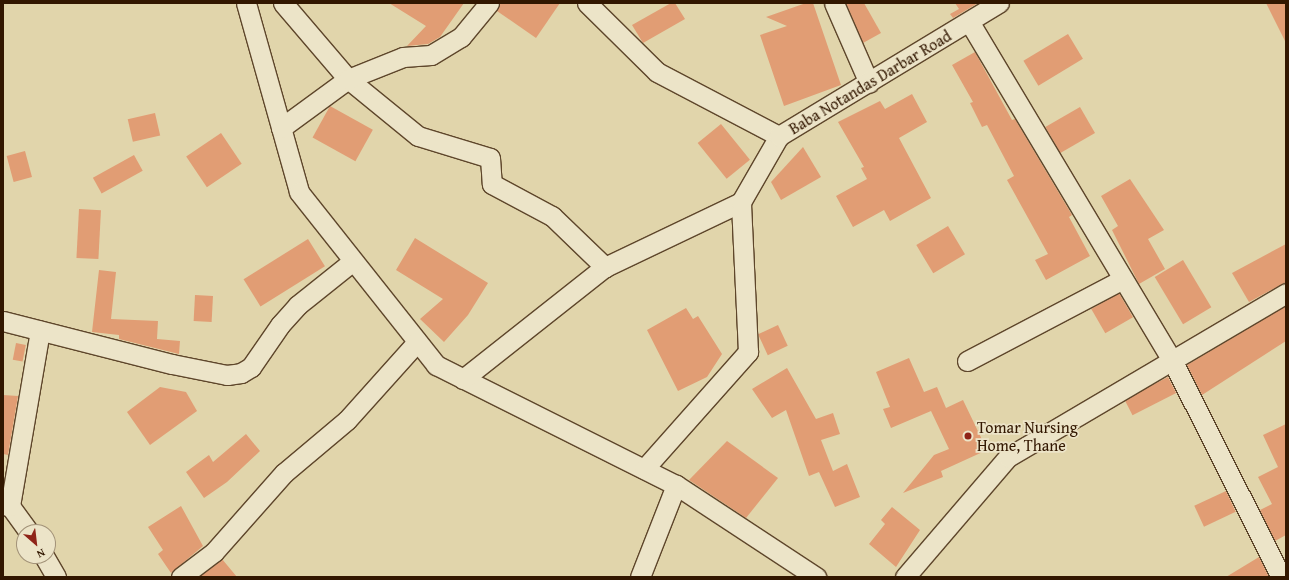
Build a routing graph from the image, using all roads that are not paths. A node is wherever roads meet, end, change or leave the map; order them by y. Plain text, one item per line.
1 (246, 3) edge
2 (282, 3) edge
3 (489, 3) edge
4 (587, 3) edge
5 (834, 3) edge
6 (999, 3) edge
7 (970, 23) junction
8 (348, 79) junction
9 (869, 83) junction
10 (281, 128) junction
11 (779, 136) junction
12 (741, 202) junction
13 (353, 261) junction
14 (605, 267) junction
15 (1123, 279) junction
16 (1286, 293) edge
17 (3, 321) edge
18 (40, 331) junction
19 (417, 342) junction
20 (967, 360) dead end
21 (1172, 360) junction
22 (463, 379) junction
23 (644, 469) junction
24 (676, 485) junction
25 (7, 505) edge
26 (22, 524) edge
27 (49, 564) edge
28 (56, 577) edge
29 (181, 577) edge
30 (640, 577) edge
31 (816, 577) edge
32 (905, 577) edge
33 (1281, 577) edge

1 - 10 street
2 - 8 street
3 - 8 street
4 - 11 street
5 - 9 street
6 - 7 street, Baba Notandas Darbar Road
7 - 9 street, Baba Notandas Darbar Road
7 - 15 street
8 - 10 street
8 - 14 street
9 - 11 street, Baba Notandas Darbar Road
10 - 13 street
11 - 12 street, Baba Notandas Darbar Road
12 - 14 street
12 - 23 street
13 - 18 street
13 - 19 street
14 - 22 street
15 - 20 street
15 - 21 street
16 - 21 street
17 - 18 street
18 - 25 street
19 - 22 street
19 - 29 street
21 - 32 street
21 - 33 street
22 - 23 street
23 - 24 street
24 - 30 street
24 - 31 street
25 - 26 street
27 - 28 street

